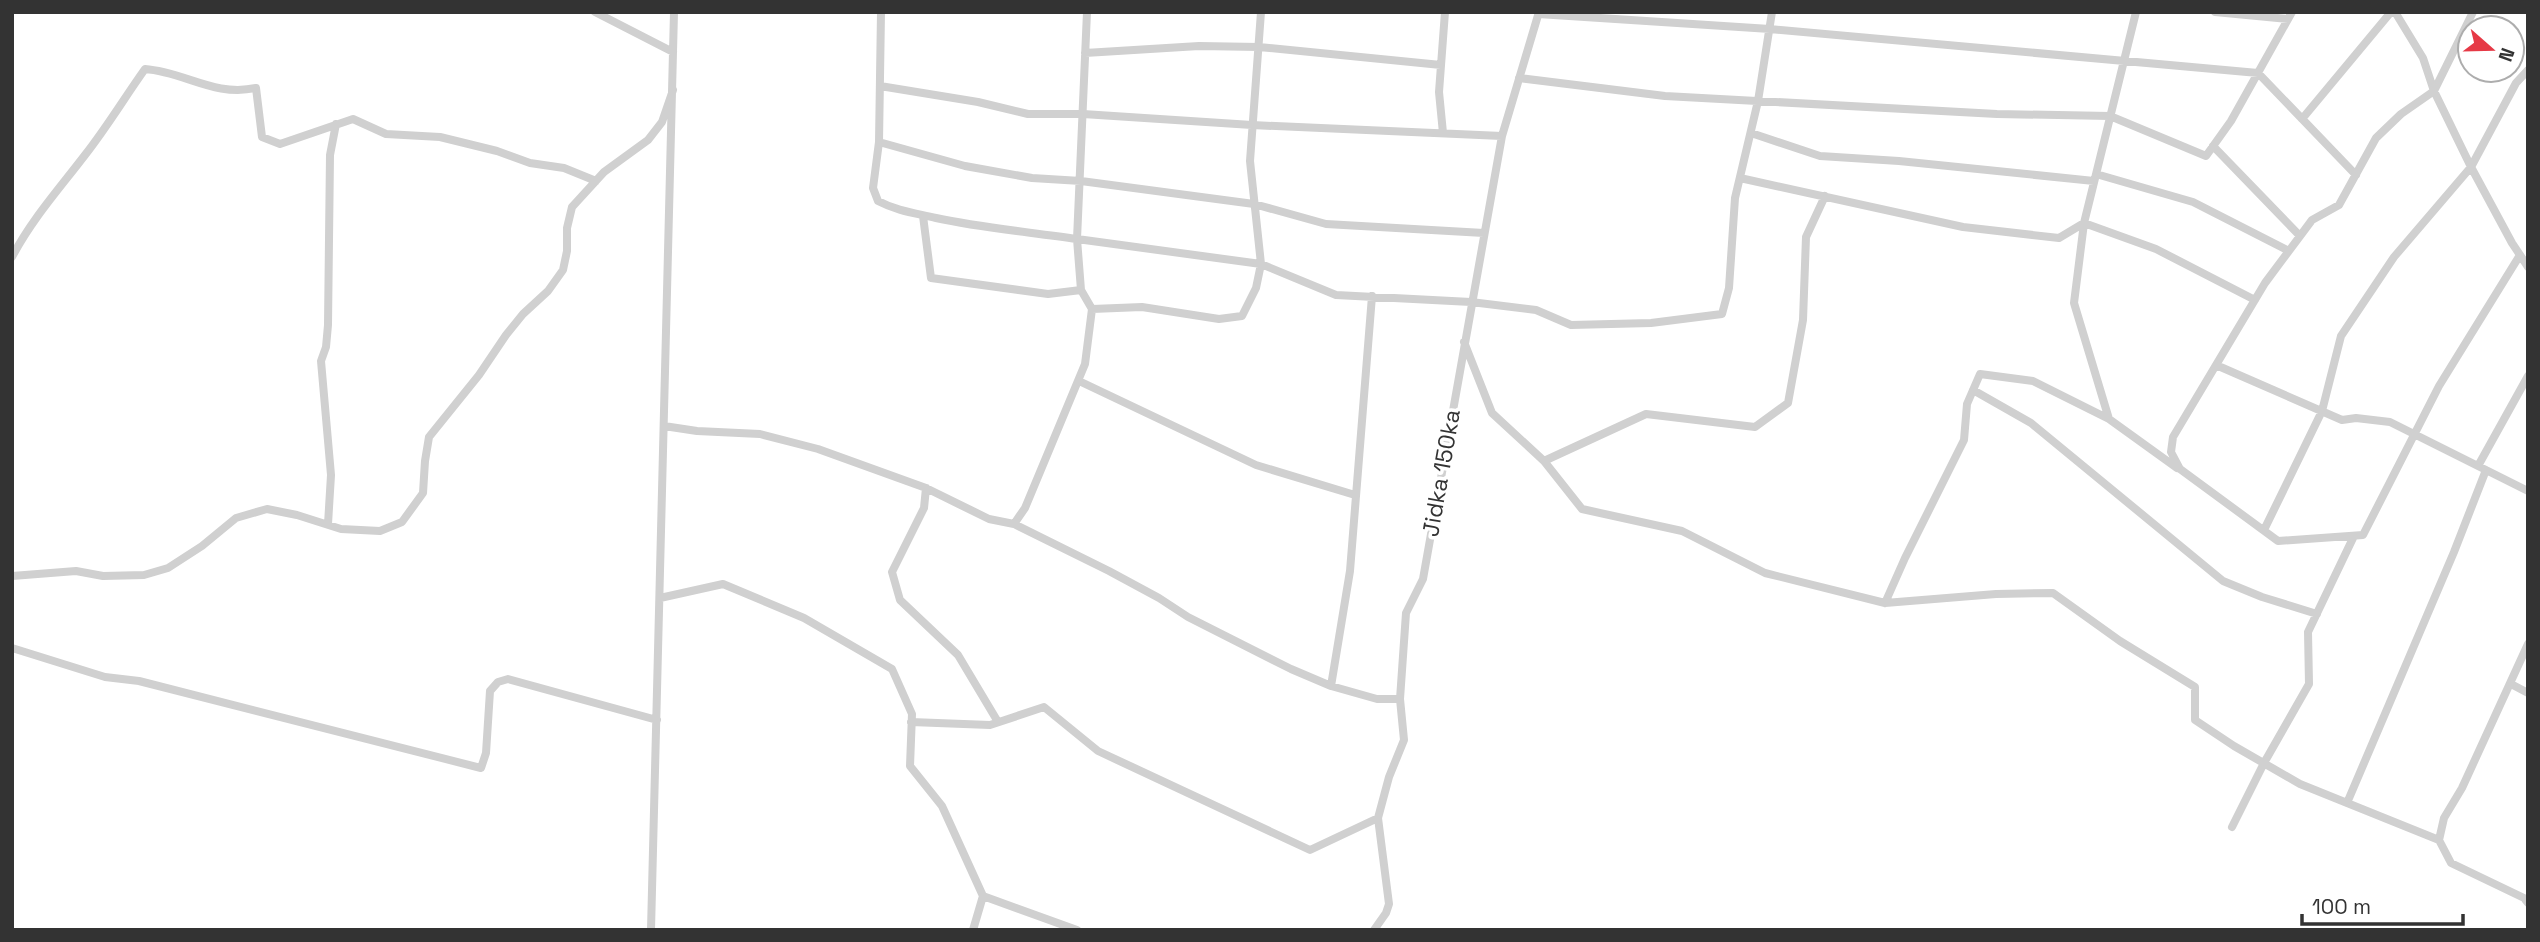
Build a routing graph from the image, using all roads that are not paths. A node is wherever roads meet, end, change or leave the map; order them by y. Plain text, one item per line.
1 (595, 12) edge
2 (674, 12) edge
3 (881, 12) edge
4 (1087, 12) edge
5 (1261, 12) edge
6 (1445, 12) edge
7 (1772, 12) edge
8 (2136, 12) edge
9 (2215, 12) edge
10 (2393, 12) edge
11 (2473, 12) edge
12 (1538, 13) edge
13 (2290, 16) edge
14 (1770, 29) junction
15 (1259, 47) junction
16 (673, 52) junction
17 (1085, 53) junction
18 (2123, 62) junction
19 (1441, 65) junction
20 (2528, 70) edge
21 (2258, 73) junction
22 (1519, 78) junction
23 (880, 86) junction
24 (673, 90) junction
25 (2434, 91) junction
26 (1758, 101) junction
27 (1083, 114) junction
28 (2110, 116) junction
29 (2302, 119) junction
30 (336, 124) junction
31 (1252, 125) junction
32 (1443, 133) junction
33 (1751, 133) junction
34 (1502, 136) junction
35 (879, 142) junction
36 (2213, 146) junction
37 (2471, 167) junction
38 (2356, 175) junction
39 (1740, 178) junction
40 (2095, 178) junction
41 (596, 181) junction
42 (1081, 181) junction
43 (1825, 196) junction
44 (1254, 204) junction
45 (923, 216) junction
46 (2084, 223) junction
47 (1483, 233) junction
48 (2300, 236) junction
49 (1077, 239) junction
50 (2289, 251) junction
51 (2520, 255) junction
52 (12, 257) edge
53 (1261, 264) junction
54 (2528, 267) edge
55 (1081, 289) junction
56 (1372, 296) junction
57 (2255, 300) junction
58 (1471, 302) junction
59 (1093, 309) junction
60 (1464, 342) junction
61 (2216, 365) junction
62 (2528, 376) edge
63 (1079, 381) junction
64 (1973, 390) junction
65 (2322, 411) junction
66 (2109, 419) junction
67 (664, 426) junction
68 (2414, 434) junction
69 (1544, 461) junction
70 (2482, 468) junction
71 (2180, 469) junction
72 (926, 488) junction
73 (2528, 491) edge
74 (1355, 495) junction
75 (328, 524) junction
76 (1014, 524) junction
77 (2264, 530) junction
78 (2354, 536) junction
79 (12, 576) edge
80 (660, 598) junction
81 (1885, 603) junction
82 (2317, 614) junction
83 (2528, 644) edge
84 (12, 648) edge
85 (2511, 684) junction
86 (1331, 686) junction
87 (2528, 693) edge
88 (1400, 699) junction
89 (657, 720) junction
90 (911, 722) junction
91 (999, 722) junction
92 (2264, 763) junction
93 (2347, 803) junction
94 (1378, 818) junction
95 (2232, 827) dead end
96 (2439, 840) junction
97 (983, 896) junction
98 (2528, 903) edge
99 (652, 930) edge
100 (973, 930) edge
101 (1076, 930) edge
102 (1374, 930) edge

1 - 16 street
2 - 16 street
3 - 23 street
4 - 17 street
5 - 15 street
6 - 19 street
7 - 14 street
8 - 18 street
9 - 13 street
10 - 25 street
10 - 29 street
11 - 25 street
12 - 14 street
12 - 22 street, Jidka 150ka
13 - 21 street
14 - 18 street
14 - 26 street
15 - 17 street
15 - 19 street
15 - 31 street
16 - 24 street
17 - 27 street
18 - 21 street
18 - 28 street
19 - 32 street
20 - 37 street
21 - 29 street
21 - 36 street
22 - 26 street
22 - 34 street, Jidka 150ka
23 - 27 street
23 - 35 street
24 - 41 street
24 - 67 street
25 - 37 street
25 - 38 street
26 - 28 street
26 - 33 street
27 - 31 street
27 - 42 street
28 - 36 street
28 - 40 street
29 - 38 street
30 - 41 street
30 - 52 street
30 - 75 street
31 - 32 street
31 - 44 street
32 - 34 street
33 - 39 street
33 - 40 street
34 - 47 street, Jidka 150ka
35 - 42 street
35 - 45 street
36 - 48 street
37 - 51 street
37 - 65 street
38 - 48 street
39 - 43 street
39 - 58 street
40 - 46 street
40 - 50 street
41 - 75 street
42 - 44 street
42 - 49 street
43 - 46 street
43 - 69 street
44 - 47 street
44 - 53 street
45 - 49 street
45 - 55 street
46 - 57 street
46 - 66 street
47 - 58 street, Jidka 150ka
48 - 50 street
49 - 53 street
49 - 55 street
50 - 57 street
51 - 54 street
51 - 68 street
53 - 56 street
53 - 59 street
55 - 59 street
56 - 58 street
56 - 74 street
57 - 61 street
58 - 60 street, Jidka 150ka
59 - 63 street
60 - 69 street
60 - 88 street, Jidka 150ka
61 - 65 street
61 - 71 street
62 - 70 street
63 - 74 street
63 - 76 street
64 - 66 street
64 - 81 street
64 - 82 street
65 - 68 street
65 - 77 street
66 - 71 street
67 - 72 street
67 - 80 street
68 - 70 street
68 - 78 street
69 - 81 street
70 - 73 street
70 - 93 street
71 - 77 street
72 - 76 street
72 - 91 street
74 - 86 street
75 - 79 street
76 - 86 street
77 - 78 street
78 - 82 street
80 - 89 street
80 - 90 street
81 - 92 street
82 - 92 street
83 - 85 street
84 - 89 street
85 - 87 street
85 - 96 street
86 - 88 street
88 - 94 street, Jidka 150ka
89 - 99 street
90 - 91 street
90 - 97 street
91 - 94 street
92 - 93 street
92 - 95 street
93 - 96 street
94 - 102 street, Jidka 150ka
96 - 98 street
97 - 100 street
97 - 101 street

